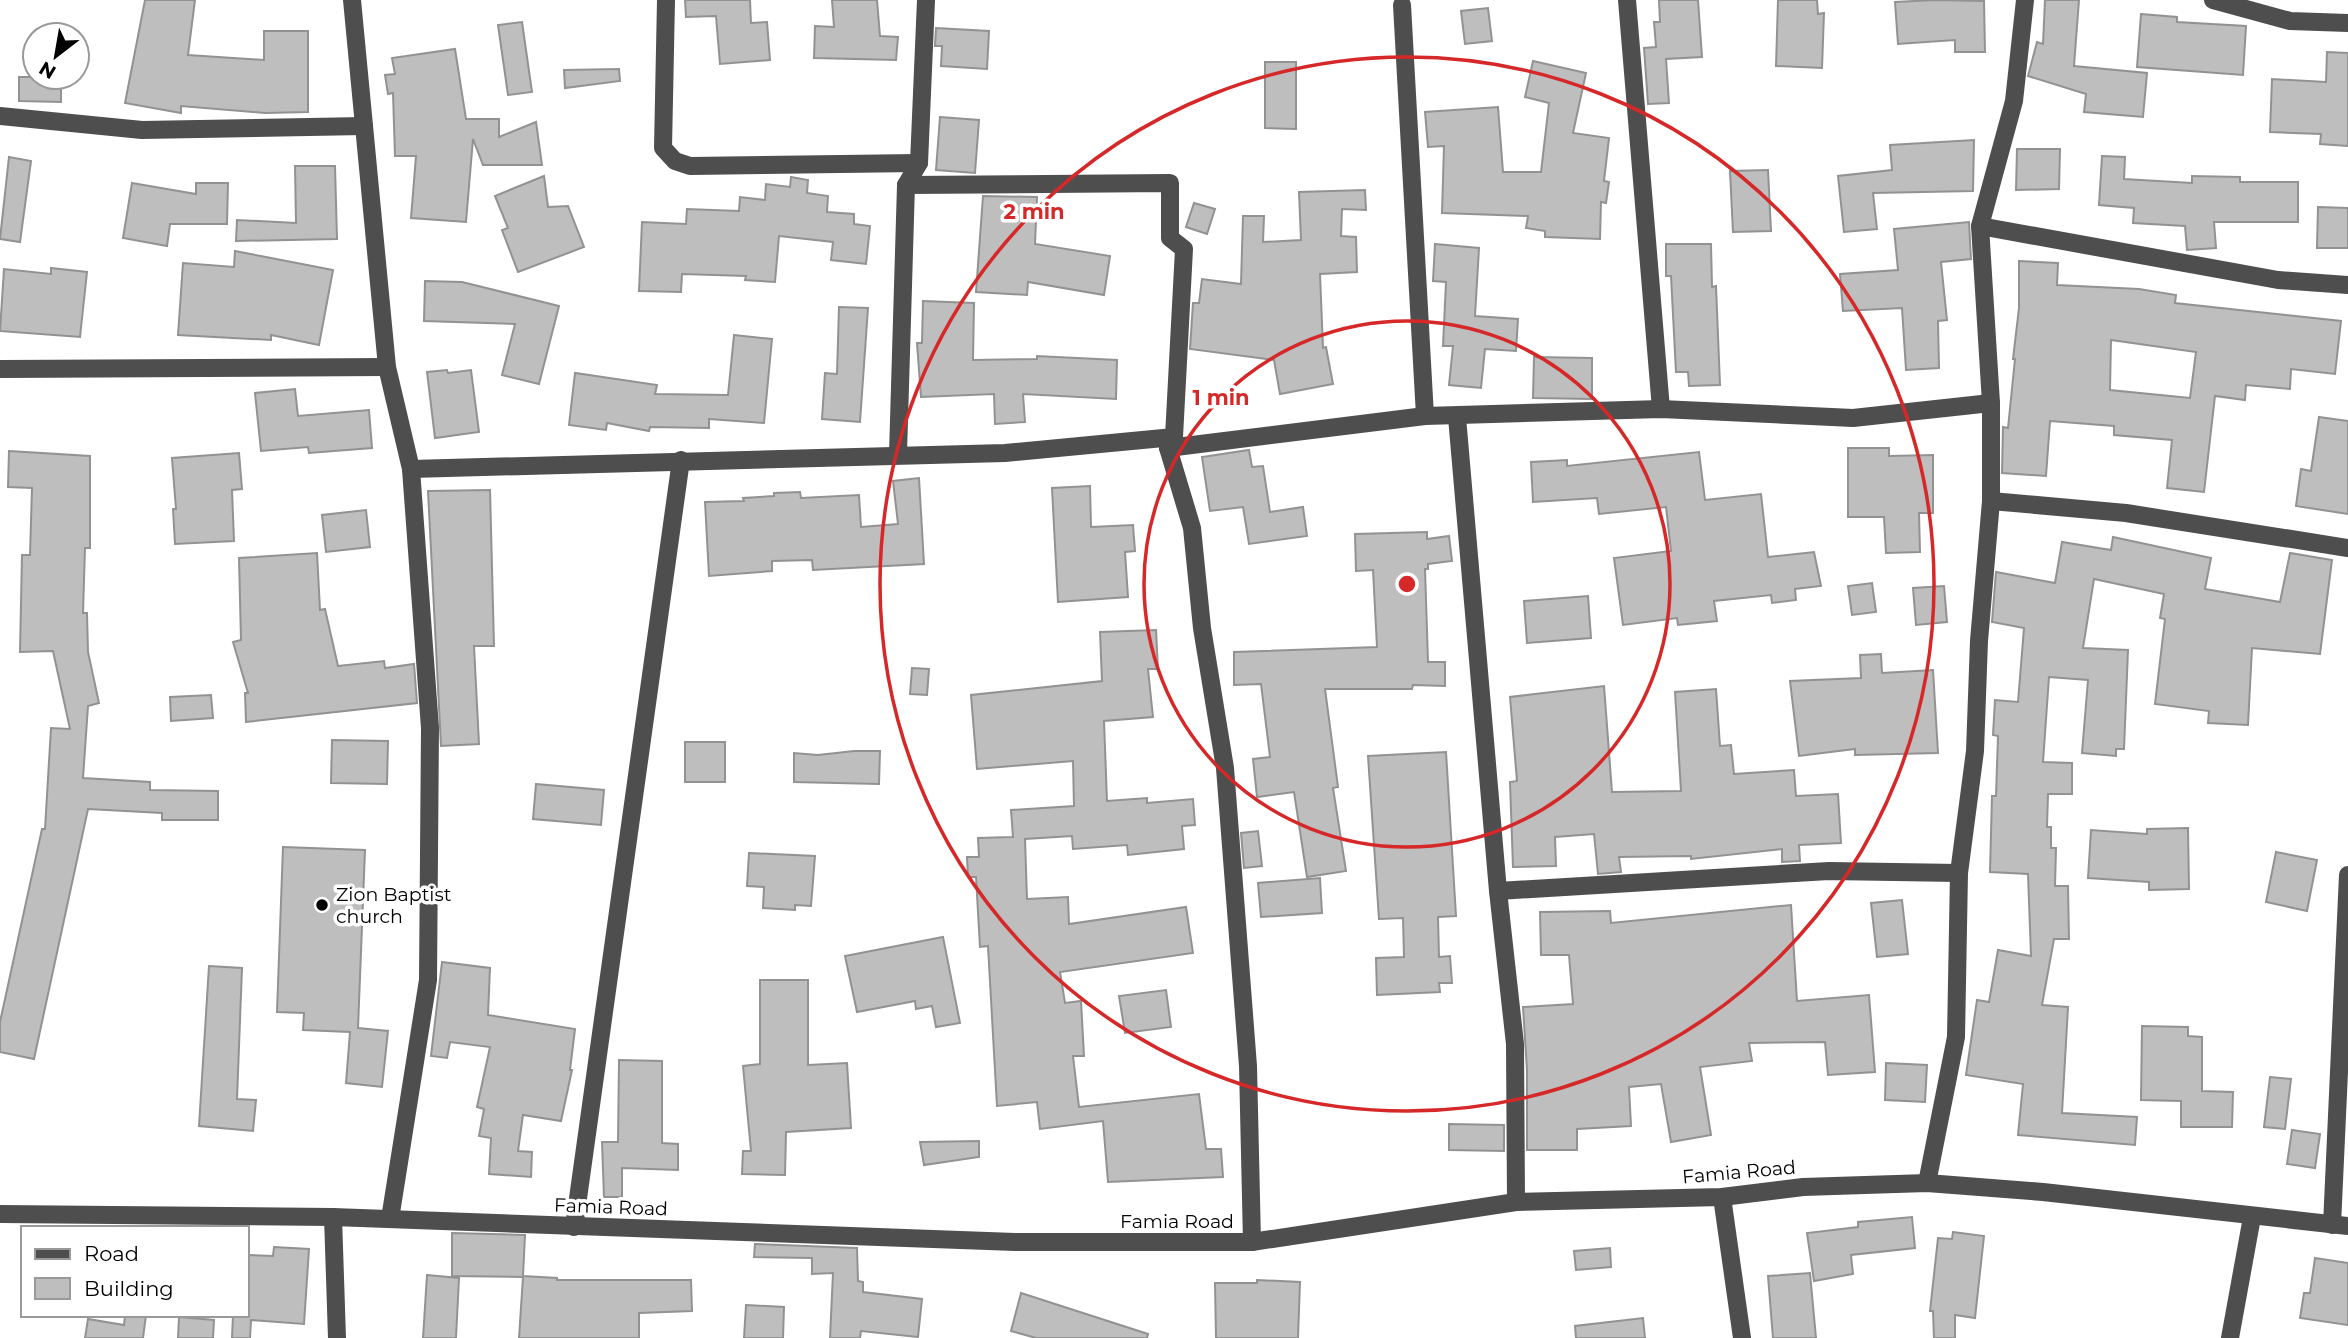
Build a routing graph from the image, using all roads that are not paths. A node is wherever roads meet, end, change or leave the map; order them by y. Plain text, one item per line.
1 (352, 0) edge
2 (666, 0) edge
3 (926, 0) edge
4 (1627, 0) edge
5 (2025, 0) edge
6 (2213, 0) edge
7 (1402, 5) dead end
8 (2348, 23) edge
9 (0, 116) edge
10 (364, 126) junction
11 (919, 163) junction
12 (906, 185) junction
13 (1980, 226) junction
14 (2348, 285) edge
15 (387, 367) junction
16 (0, 369) edge
17 (1991, 403) junction
18 (1661, 409) junction
19 (1425, 416) junction
20 (1457, 417) junction
21 (1171, 442) junction
22 (898, 454) junction
23 (681, 460) junction
24 (411, 469) junction
25 (1991, 501) junction
26 (2348, 548) edge
27 (1959, 873) junction
28 (2348, 875) edge
29 (1498, 891) junction
30 (1927, 1183) junction
31 (1722, 1197) junction
32 (1516, 1202) junction
33 (0, 1214) edge
34 (333, 1217) junction
35 (2252, 1217) junction
36 (390, 1219) junction
37 (2340, 1225) edge
38 (574, 1227) junction
39 (1252, 1242) junction
40 (337, 1338) edge
41 (1742, 1338) edge
42 (2230, 1338) edge

1 - 10 street
2 - 11 street
3 - 11 street
4 - 18 street
5 - 13 street
6 - 8 street
7 - 19 street
9 - 10 street
10 - 15 street
11 - 12 street
12 - 21 street
12 - 22 street
13 - 14 street
13 - 17 street
15 - 16 street
15 - 24 street
17 - 18 street
17 - 25 street
18 - 20 street
19 - 20 street
19 - 21 street
20 - 29 street
21 - 22 street
21 - 39 street
22 - 23 street
23 - 24 street
23 - 38 street
24 - 36 street
25 - 26 street
25 - 27 street
27 - 29 street
27 - 30 street
28 - 37 street
29 - 32 street
30 - 31 street, Famia Road
30 - 35 street, Famia Road
31 - 32 street, Famia Road
31 - 41 street
32 - 39 street, Famia Road
33 - 34 street, Famia Road
34 - 36 street, Famia Road
34 - 40 street
35 - 37 street, Famia Road
35 - 42 street
36 - 38 street, Famia Road
38 - 39 street, Famia Road

